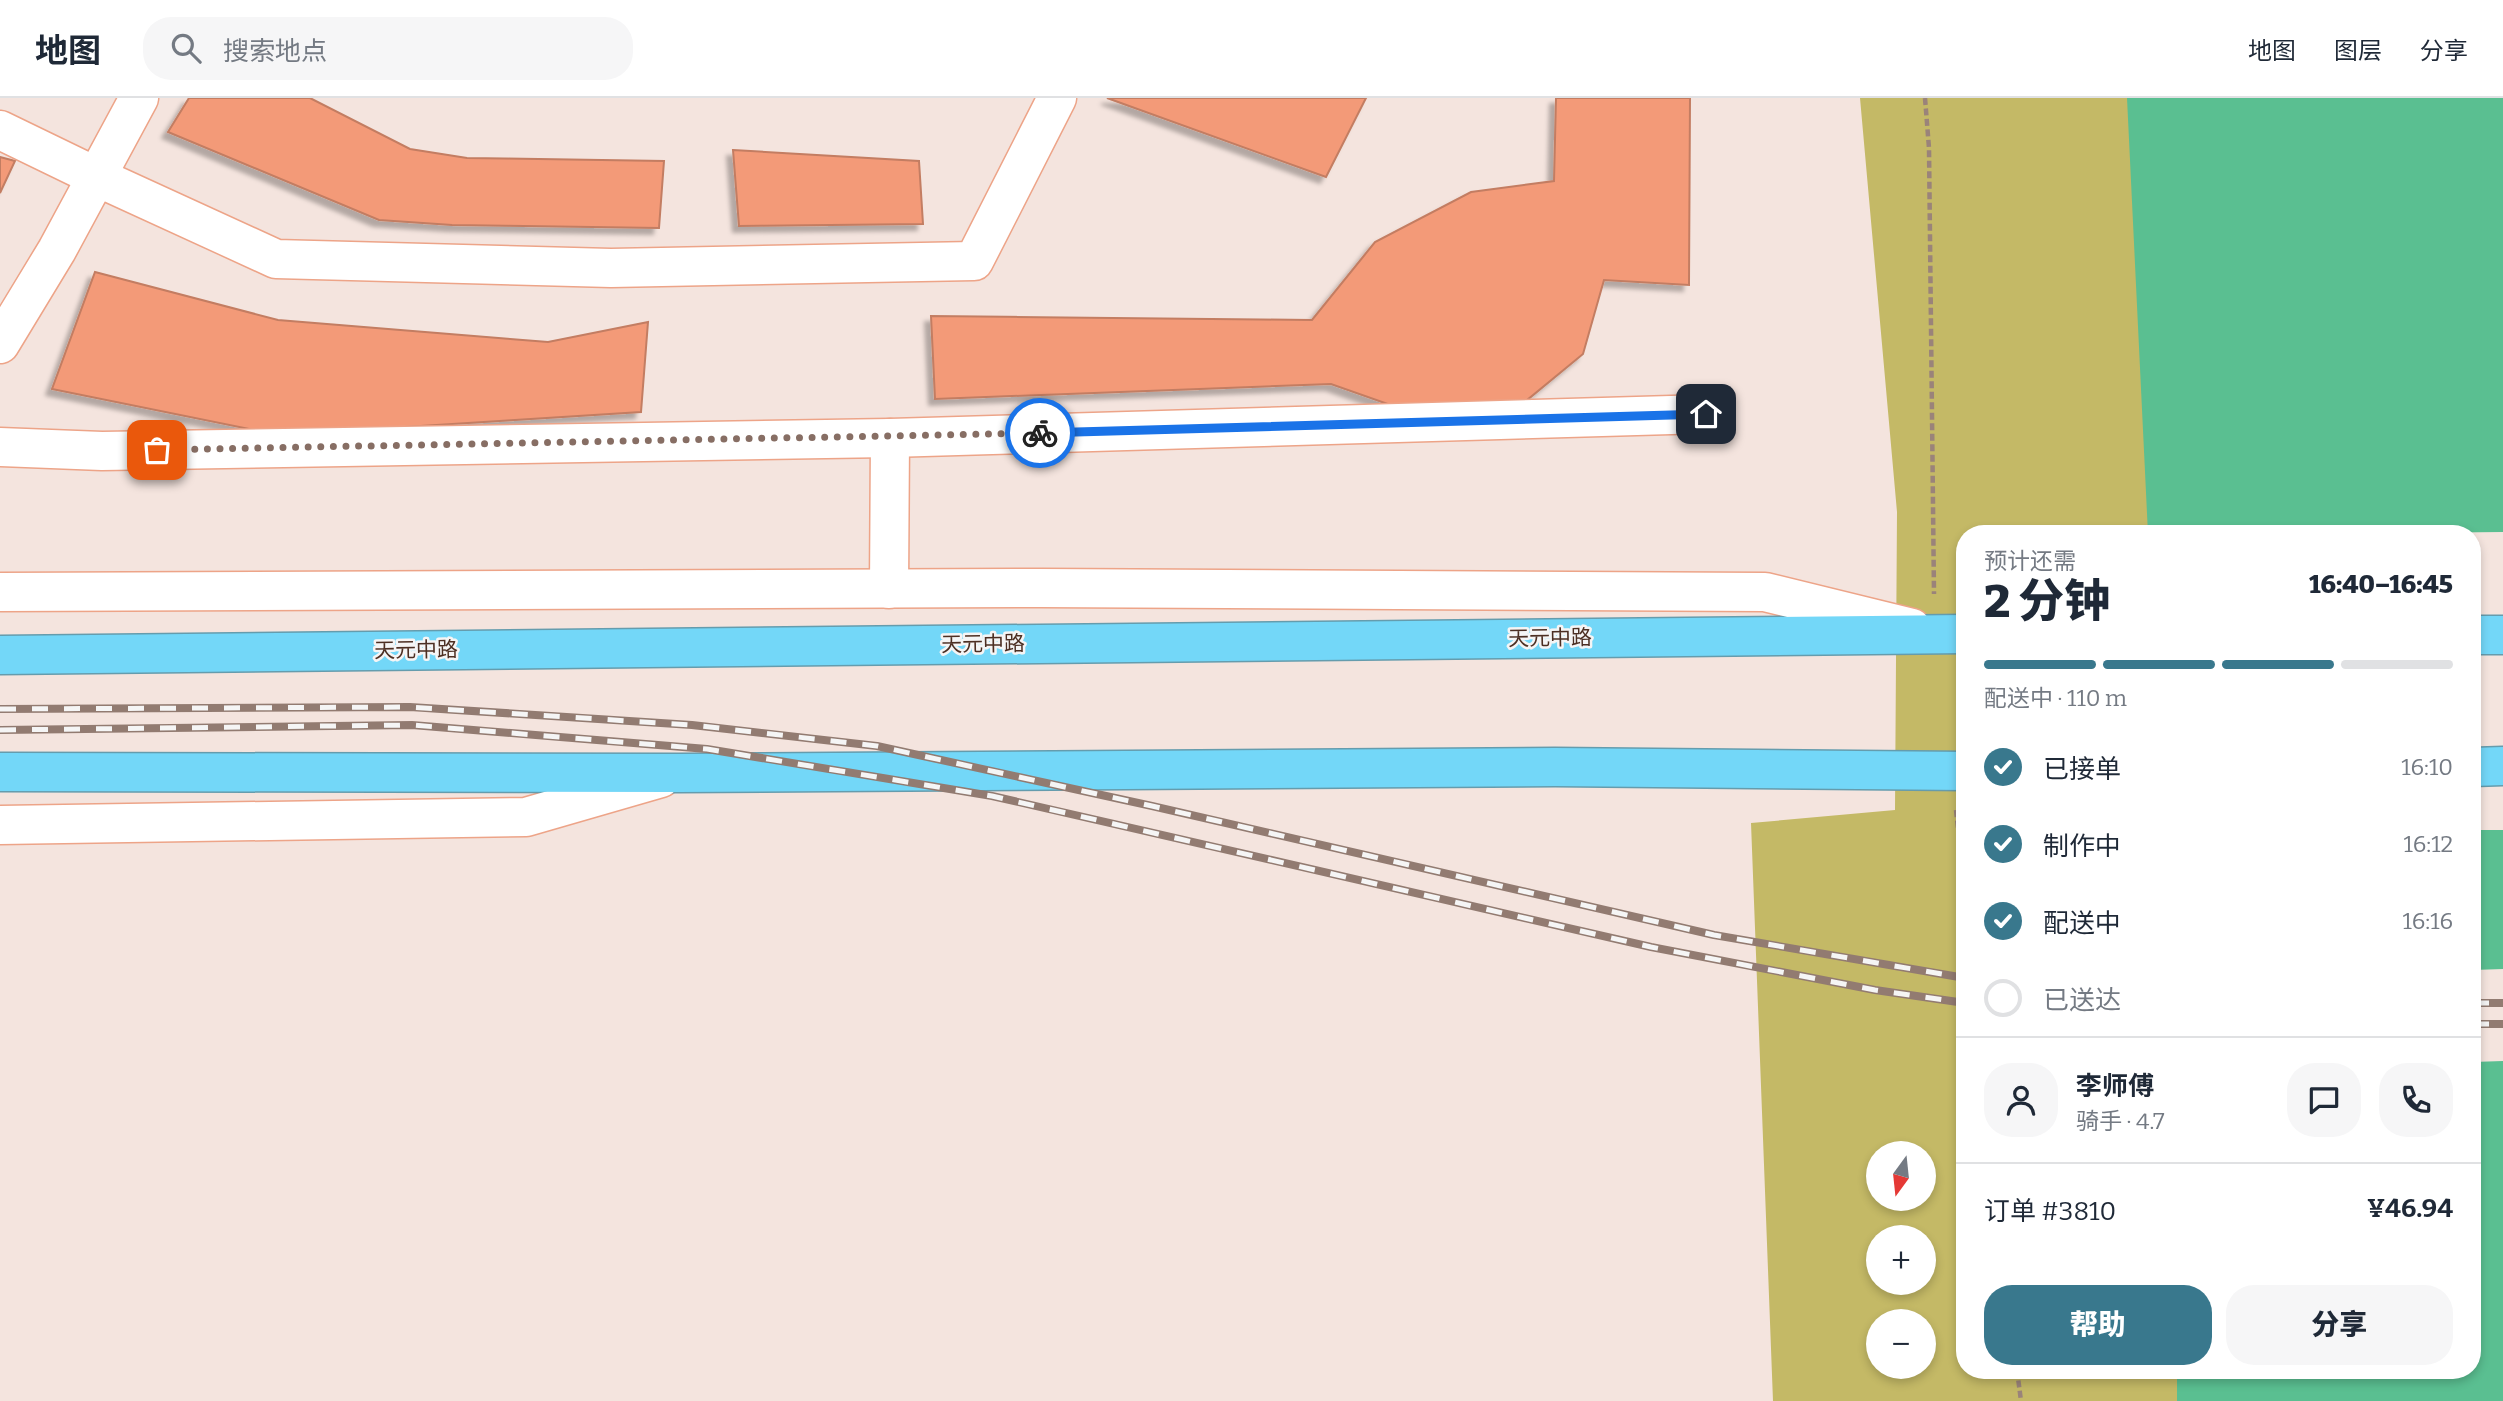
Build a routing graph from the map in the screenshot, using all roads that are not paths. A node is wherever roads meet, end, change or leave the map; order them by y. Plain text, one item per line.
1 (139, 98) edge
2 (1057, 98) edge
3 (0, 130) edge
4 (97, 177) junction
5 (0, 344) edge
6 (1706, 414) dead end
7 (891, 438) junction
8 (0, 446) edge
9 (889, 589) junction
10 (0, 592) edge
11 (1950, 634) edge
12 (2481, 635) edge
13 (2503, 635) edge
14 (0, 655) edge
15 (2481, 766) edge
16 (2503, 766) edge
17 (1956, 771) edge
18 (0, 772) edge
19 (678, 774) junction
20 (0, 825) edge

1 - 4 lane
2 - 4 lane
3 - 4 lane
4 - 5 lane
6 - 7 lane
7 - 8 lane
7 - 9 lane
9 - 10 lane
9 - 11 lane
11 - 14 highway, 天元中路
12 - 13 highway
15 - 16 highway
17 - 19 highway
18 - 19 highway
19 - 20 lane

